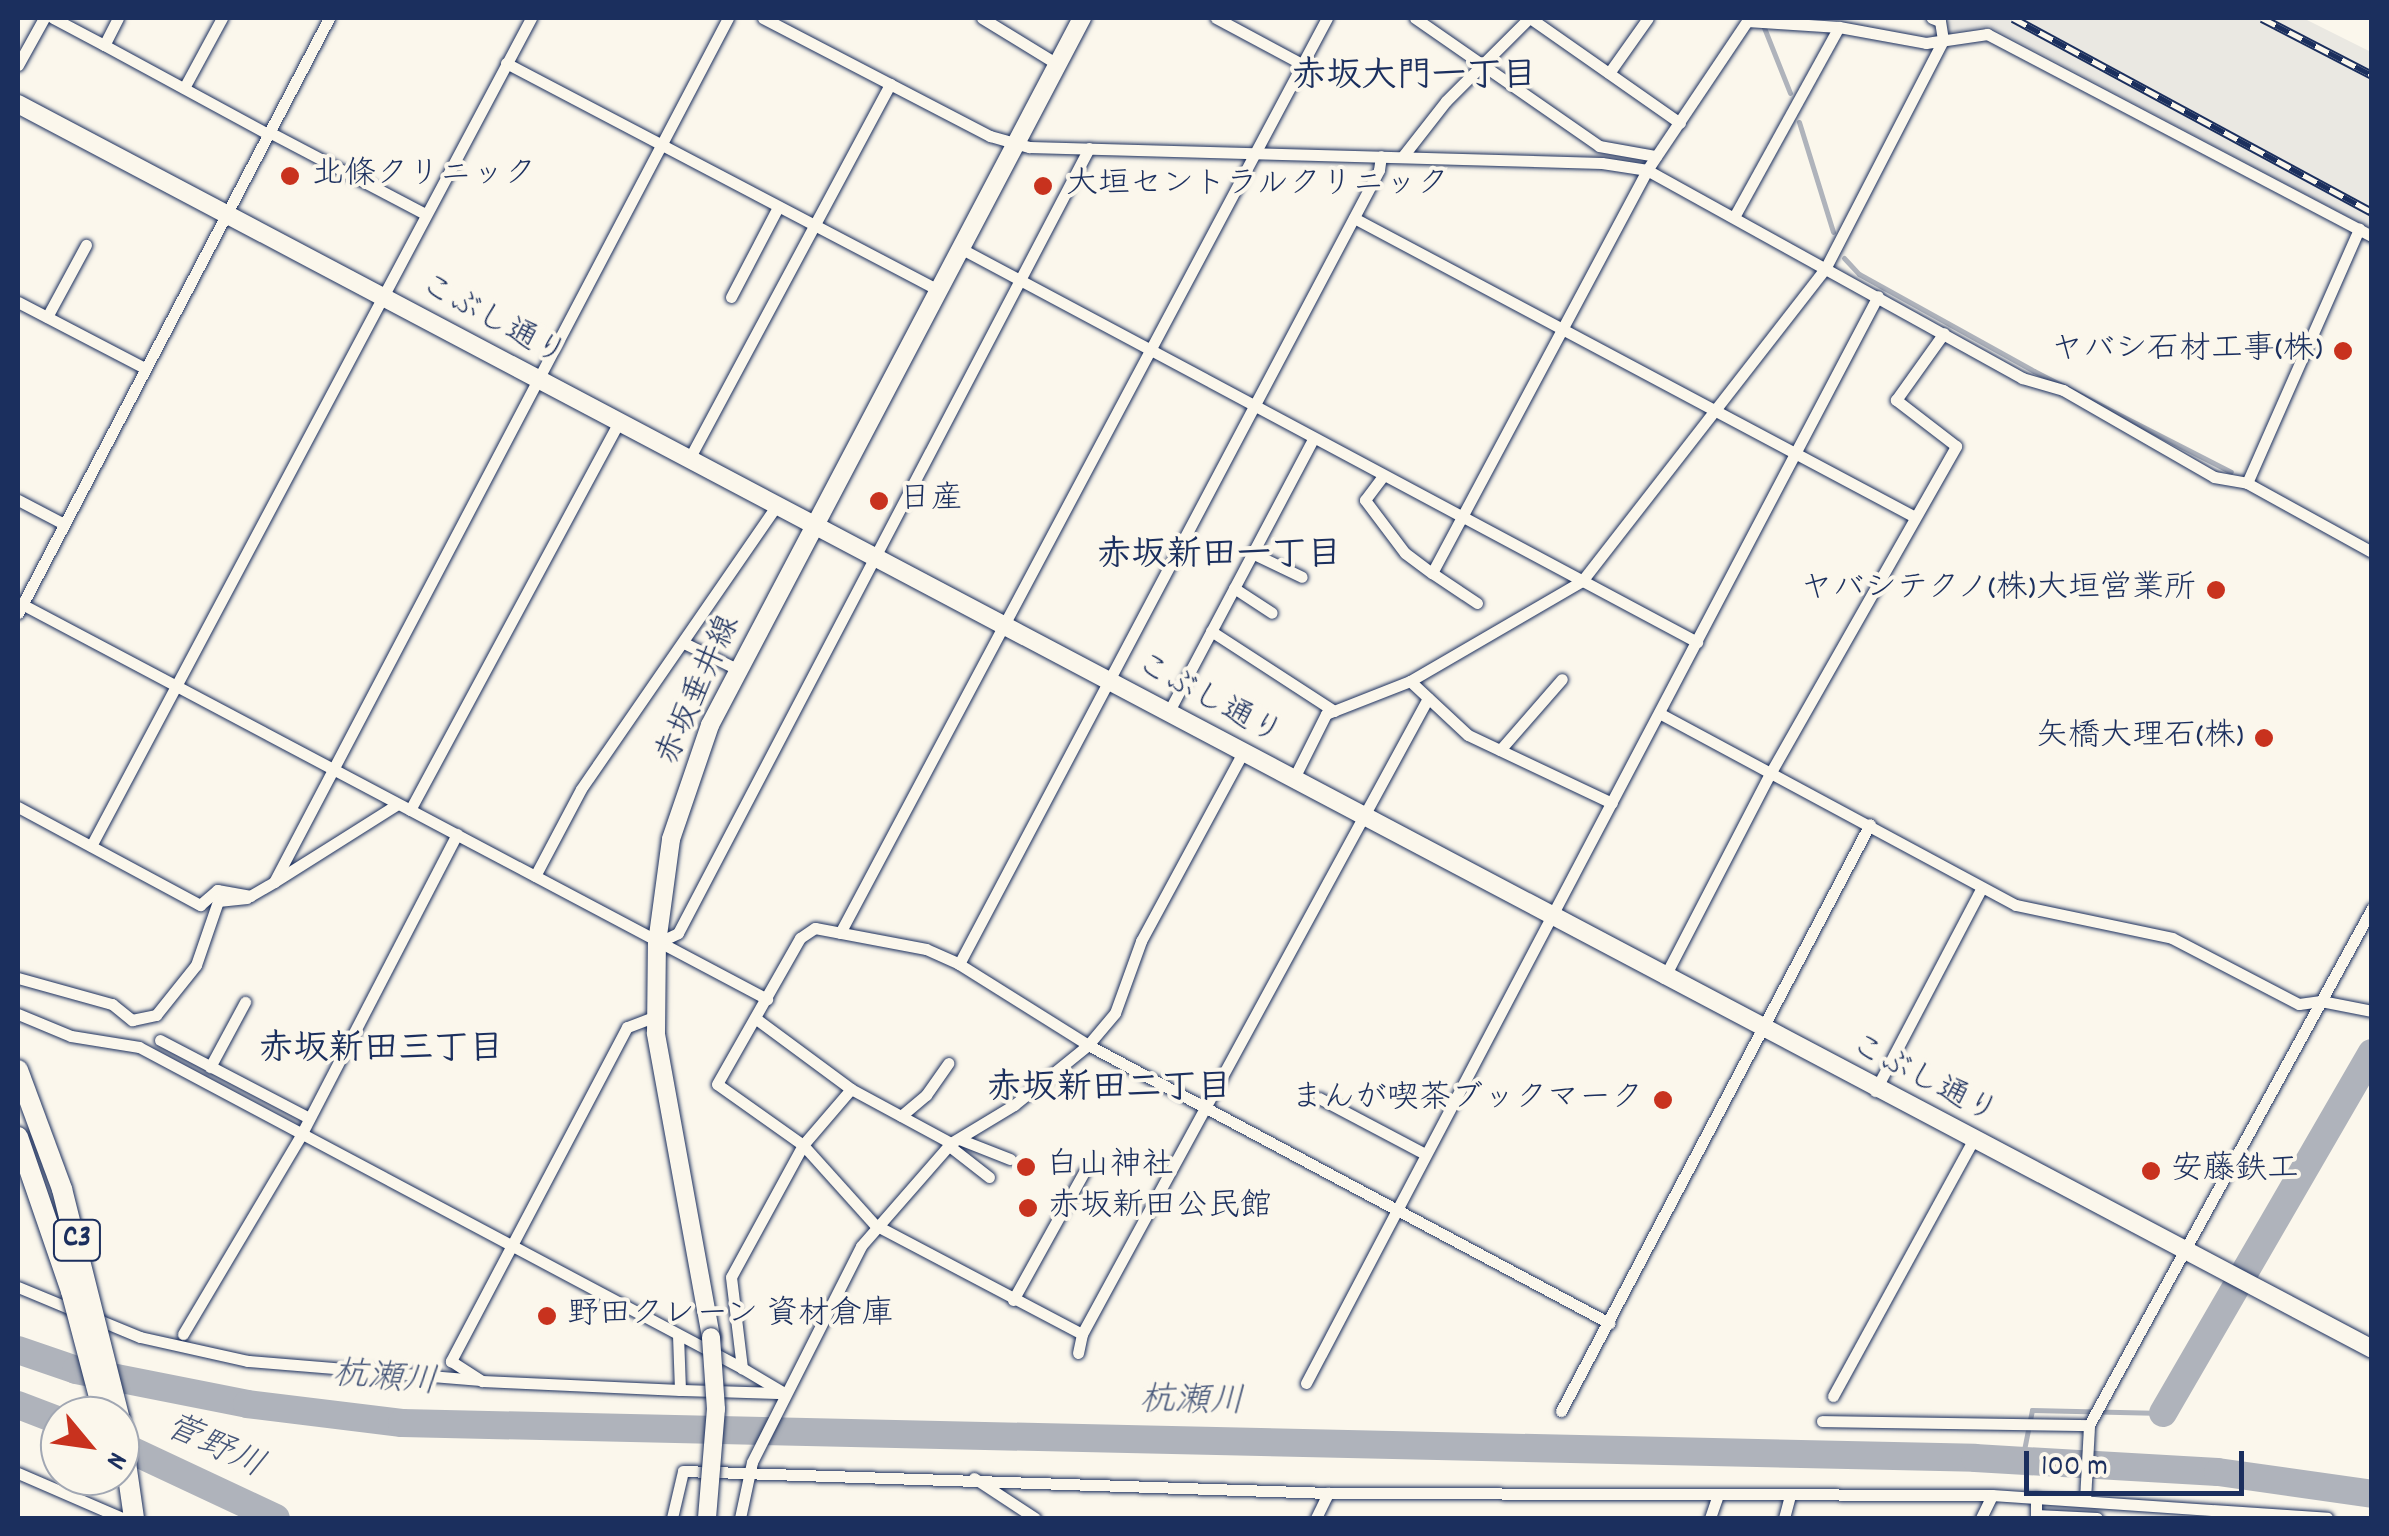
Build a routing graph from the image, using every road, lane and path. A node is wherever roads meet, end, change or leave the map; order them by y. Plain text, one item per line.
1 (44, 18) edge
2 (53, 18) edge
3 (118, 18) edge
4 (222, 18) edge
5 (330, 18) edge
6 (530, 18) edge
7 (728, 18) edge
8 (763, 18) edge
9 (982, 18) edge
10 (1082, 18) edge
11 (1328, 18) edge
12 (1415, 18) edge
13 (1529, 18) edge
14 (1648, 18) edge
15 (1932, 18) edge
16 (1221, 19) edge
17 (1758, 19) edge
18 (1838, 27) junction
19 (1944, 40) junction
20 (104, 45) junction
21 (506, 63) junction
22 (1300, 63) junction
23 (1057, 64) junction
24 (1482, 64) junction
25 (18, 65) edge
26 (1609, 73) junction
27 (890, 84) junction
28 (184, 88) junction
29 (18, 104) edge
30 (1680, 123) junction
31 (268, 133) junction
32 (661, 144) junction
33 (1015, 144) junction
34 (1088, 148) junction
35 (1254, 152) junction
36 (1381, 156) junction
37 (1404, 156) junction
38 (1656, 156) junction
39 (1647, 170) junction
40 (778, 208) junction
41 (425, 214) junction
42 (226, 215) junction
43 (1734, 216) junction
44 (1354, 218) junction
45 (814, 226) junction
46 (2358, 229) junction
47 (2372, 236) edge
48 (86, 245) dead end
49 (960, 248) junction
50 (1825, 269) junction
51 (1023, 283) junction
52 (938, 290) junction
53 (1878, 296) junction
54 (381, 297) junction
55 (731, 297) dead end
56 (18, 302) edge
57 (48, 317) junction
58 (1562, 330) junction
59 (1944, 333) junction
60 (1149, 351) junction
61 (145, 368) junction
62 (535, 379) junction
63 (1254, 407) junction
64 (1718, 412) junction
65 (618, 424) junction
66 (1313, 439) junction
67 (1797, 451) junction
68 (688, 461) junction
69 (1382, 476) junction
70 (2248, 484) junction
71 (18, 500) edge
72 (775, 508) junction
73 (1461, 517) junction
74 (1916, 517) junction
75 (64, 524) junction
76 (812, 527) junction
77 (2372, 552) edge
78 (1252, 553) junction
79 (875, 560) junction
80 (1432, 573) junction
81 (1302, 577) dead end
82 (1582, 582) junction
83 (1234, 588) junction
84 (1478, 603) dead end
85 (19, 607) edge
86 (1272, 613) dead end
87 (1002, 626) junction
88 (1211, 632) junction
89 (1697, 642) junction
90 (684, 643) junction
91 (738, 670) junction
92 (1562, 679) dead end
93 (1108, 681) junction
94 (1410, 681) junction
95 (176, 687) junction
96 (1428, 698) junction
97 (1334, 711) junction
98 (1168, 713) junction
99 (1659, 713) junction
100 (1500, 750) junction
101 (1242, 754) junction
102 (330, 769) junction
103 (1771, 772) junction
104 (1293, 780) junction
105 (1612, 804) junction
106 (18, 807) edge
107 (404, 807) junction
108 (1362, 818) junction
109 (1870, 824) junction
110 (457, 834) junction
111 (91, 846) junction
112 (535, 876) junction
113 (274, 882) junction
114 (1981, 889) junction
115 (250, 896) junction
116 (2372, 908) edge
117 (1552, 918) junction
118 (840, 934) junction
119 (657, 943) junction
120 (960, 964) junction
121 (18, 978) edge
122 (1664, 978) junction
123 (767, 999) junction
124 (2322, 1000) junction
125 (246, 1002) dead end
126 (2372, 1011) edge
127 (18, 1014) edge
128 (656, 1016) junction
129 (755, 1018) junction
130 (1763, 1030) junction
131 (160, 1040) dead end
132 (1088, 1045) junction
133 (948, 1063) dead end
134 (210, 1067) junction
135 (18, 1070) edge
136 (851, 1089) junction
137 (1875, 1091) junction
138 (1320, 1098) dead end
139 (1208, 1108) junction
140 (901, 1116) junction
141 (309, 1118) junction
142 (301, 1135) junction
143 (18, 1137) edge
144 (1973, 1140) junction
145 (953, 1142) junction
146 (803, 1145) junction
147 (1425, 1154) junction
148 (1010, 1159) dead end
149 (1084, 1172) dead end
150 (989, 1177) dead end
151 (1397, 1206) junction
152 (875, 1225) junction
153 (513, 1248) junction
154 (2182, 1253) junction
155 (18, 1287) edge
156 (1013, 1300) junction
157 (1609, 1323) junction
158 (183, 1334) dead end
159 (1082, 1334) junction
160 (678, 1335) junction
161 (2372, 1349) edge
162 (1078, 1353) dead end
163 (742, 1368) junction
164 (482, 1380) junction
165 (1306, 1383) dead end
166 (680, 1390) junction
167 (99, 1396) edge
168 (114, 1396) edge
169 (1833, 1396) dead end
170 (782, 1397) junction
171 (1561, 1412) dead end
172 (2092, 1420) junction
173 (1822, 1421) dead end
174 (750, 1467) junction
175 (18, 1473) edge
176 (974, 1478) junction
177 (1328, 1493) junction
178 (1992, 1495) junction
179 (2085, 1496) junction
180 (2036, 1497) junction
181 (1717, 1498) junction
182 (1790, 1499) junction
183 (2194, 1505) junction
184 (116, 1517) edge
185 (672, 1518) edge
186 (707, 1518) edge
187 (740, 1518) edge
188 (1035, 1518) edge
189 (1316, 1518) edge
190 (1710, 1518) edge
191 (1784, 1518) edge
192 (1981, 1518) edge
193 (2098, 1518) edge
194 (2190, 1518) edge
195 (2326, 1518) edge

1 - 25 street
2 - 20 street
3 - 20 street
4 - 28 street
5 - 31 street
6 - 21 street
7 - 32 street
8 - 27 street
9 - 23 street
10 - 23 street, 赤坂垂井線
11 - 22 street
12 - 24 street
13 - 24 street
13 - 26 street
14 - 26 street
15 - 19 street
16 - 22 street
17 - 18 street
17 - 30 street
18 - 19 street
18 - 43 street
19 - 46 street
19 - 50 street
20 - 28 street
21 - 32 street
21 - 41 street
22 - 35 street
23 - 33 street, 赤坂垂井線
24 - 37 street
24 - 38 street
26 - 30 street
27 - 33 street
27 - 45 street
28 - 31 street
29 - 42 street, こぶし通り
30 - 38 street
31 - 41 street
31 - 42 street
32 - 40 street
32 - 62 street
33 - 34 street
33 - 49 street, 赤坂垂井線
34 - 35 street
34 - 51 street
35 - 36 street
35 - 60 street
36 - 37 street
36 - 44 street
37 - 39 street
38 - 39 street
39 - 43 street
39 - 58 street
40 - 45 street
40 - 55 street
41 - 54 street
42 - 54 street, こぶし通り
42 - 61 street
43 - 50 street
44 - 58 street
44 - 63 street
45 - 52 street
45 - 68 street
46 - 47 street
46 - 70 street
48 - 57 street
49 - 51 street
49 - 52 street, 赤坂垂井線
50 - 53 street
50 - 64 street
51 - 60 street
51 - 79 street
52 - 76 street, 赤坂垂井線
53 - 59 street
53 - 67 street
54 - 62 street, こぶし通り
54 - 95 street
56 - 57 street
57 - 61 street
58 - 64 street
58 - 73 street
59 - 70 street
59 - 74 street
60 - 63 street
60 - 87 street
61 - 75 street
62 - 65 street, こぶし通り
62 - 102 street
63 - 66 street
63 - 93 street
64 - 67 street
64 - 82 street
65 - 68 street, こぶし通り
65 - 107 street
66 - 69 street
66 - 78 street
67 - 74 street
67 - 89 street
68 - 72 street, こぶし通り
69 - 73 street
69 - 80 street
70 - 77 street
71 - 75 street
72 - 76 street, こぶし通り
72 - 90 street
73 - 80 street
73 - 82 street
74 - 103 street
75 - 85 street
76 - 79 street, こぶし通り
76 - 91 street, 赤坂垂井線
78 - 81 street
78 - 83 street
79 - 87 street, こぶし通り
79 - 119 street
80 - 84 street
82 - 89 street
82 - 94 street
83 - 86 street
83 - 88 street
85 - 95 street
87 - 93 street, こぶし通り
87 - 118 street
88 - 97 street
88 - 98 street
89 - 99 street
90 - 91 street
90 - 112 street
91 - 119 street, 赤坂垂井線
92 - 100 street
93 - 98 street, こぶし通り
93 - 120 street
94 - 96 street
94 - 97 street
95 - 102 street
95 - 111 street
96 - 100 street
96 - 108 street
97 - 104 street
98 - 101 street, こぶし通り
99 - 103 street
99 - 105 street
100 - 105 street
101 - 104 street, こぶし通り
101 - 132 street
102 - 107 street
102 - 113 street
103 - 109 street
103 - 122 street
104 - 108 street, こぶし通り
105 - 117 street
106 - 111 street
107 - 110 street
107 - 113 street
108 - 117 street, こぶし通り
108 - 139 street
109 - 114 street
109 - 130 street
110 - 112 street
110 - 141 street
111 - 115 street
112 - 119 street
113 - 115 street
114 - 124 street
114 - 137 street
115 - 121 street
116 - 124 street
117 - 122 street, こぶし通り
117 - 147 street
118 - 120 street
118 - 123 street
119 - 123 street
119 - 128 street, 赤坂垂井線
120 - 132 street
122 - 130 street, こぶし通り
123 - 129 street
124 - 126 street
124 - 154 street
125 - 134 street
127 - 142 street
128 - 153 street
128 - 186 street, 赤坂垂井線, bridge
129 - 136 street
129 - 146 street
130 - 137 street, こぶし通り
130 - 157 street
131 - 134 street
132 - 139 street
132 - 145 street
133 - 140 street
134 - 141 street
135 - 168 highway, C3, bridge
136 - 140 street
136 - 146 street
137 - 144 street, こぶし通り
138 - 147 street
139 - 151 street
139 - 159 street
140 - 145 street
141 - 142 street
142 - 153 street
142 - 158 street
143 - 167 highway, C3, bridge
144 - 154 street, こぶし通り
144 - 169 street
145 - 148 street
145 - 150 street
145 - 152 street
146 - 152 street
146 - 163 street
147 - 151 street
149 - 156 street
151 - 157 street
151 - 165 street
152 - 156 street
152 - 170 street
153 - 160 street
153 - 164 street
154 - 161 street, こぶし通り
154 - 172 street
155 - 164 street
156 - 159 street
157 - 171 street
159 - 162 street
160 - 163 street
160 - 166 street
163 - 170 street
164 - 166 street
166 - 170 street
170 - 174 street
172 - 173 street
172 - 179 street
174 - 176 street
174 - 185 street
174 - 187 street
175 - 184 street
176 - 177 street
176 - 188 street
177 - 181 street
177 - 189 street
178 - 180 street
178 - 182 street
178 - 192 street
179 - 180 street
179 - 183 street
180 - 193 street
181 - 182 street
181 - 190 street
182 - 191 street
183 - 194 street
183 - 195 street

